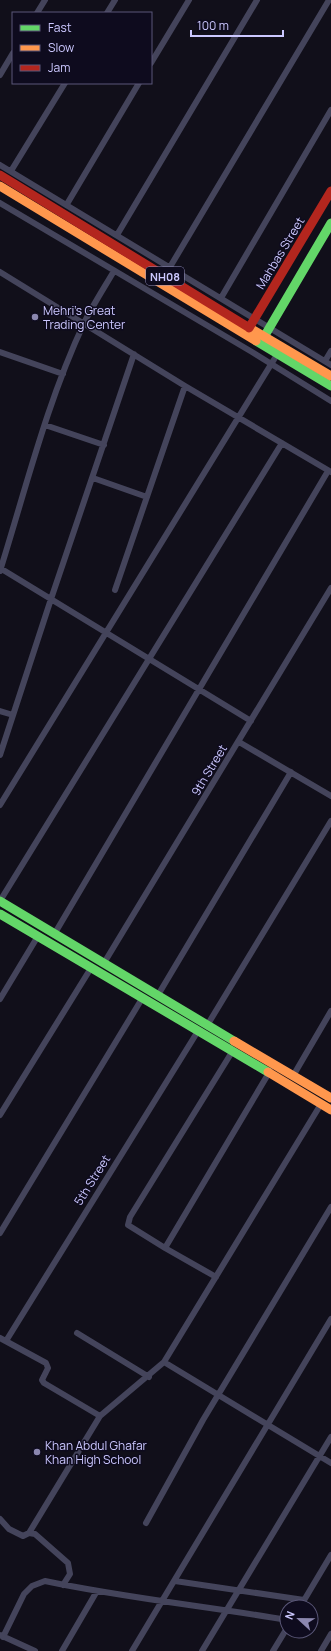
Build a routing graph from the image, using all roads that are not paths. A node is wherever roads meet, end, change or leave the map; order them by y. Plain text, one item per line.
1 (45, 0) edge
2 (115, 0) edge
3 (189, 0) edge
4 (257, 0) edge
5 (329, 0) edge
6 (38, 12) edge
7 (108, 12) edge
8 (12, 56) edge
9 (152, 61) edge
10 (0, 75) edge
11 (64, 84) edge
12 (138, 84) edge
13 (331, 110) edge
14 (0, 165) edge
15 (11, 171) junction
16 (0, 175) edge
17 (0, 186) edge
18 (331, 191) edge
19 (0, 203) edge
20 (67, 204) junction
21 (331, 223) edge
22 (117, 235) junction
23 (170, 267) junction
24 (114, 271) junction
25 (0, 272) edge
26 (221, 298) junction
27 (255, 319) junction
28 (84, 323) junction
29 (249, 328) junction
30 (270, 328) junction
31 (264, 337) junction
32 (279, 351) junction
33 (331, 351) edge
34 (0, 352) edge
35 (134, 354) junction
36 (325, 361) junction
37 (271, 364) junction
38 (331, 365) edge
39 (63, 374) junction
40 (331, 376) edge
41 (185, 386) junction
42 (331, 386) edge
43 (331, 401) edge
44 (238, 417) junction
45 (45, 425) junction
46 (282, 443) junction
47 (104, 445) junction
48 (330, 472) edge
49 (92, 478) junction
50 (147, 497) junction
51 (0, 569) edge
52 (331, 589) edge
53 (115, 590) dead end
54 (51, 599) junction
55 (107, 632) junction
56 (149, 658) junction
57 (200, 689) junction
58 (0, 710) edge
59 (13, 715) junction
60 (251, 721) junction
61 (239, 742) junction
62 (0, 755) edge
63 (290, 772) junction
64 (331, 796) edge
65 (0, 805) edge
66 (331, 821) edge
67 (0, 901) edge
68 (0, 914) edge
69 (56, 933) junction
70 (38, 936) junction
71 (104, 963) junction
72 (91, 968) junction
73 (158, 995) junction
74 (143, 997) junction
75 (0, 999) edge
76 (331, 1011) edge
77 (208, 1024) junction
78 (198, 1031) junction
79 (232, 1052) junction
80 (274, 1064) junction
81 (269, 1074) junction
82 (293, 1076) junction
83 (331, 1098) edge
84 (321, 1104) junction
85 (331, 1110) edge
86 (0, 1115) edge
87 (331, 1207) edge
88 (0, 1233) edge
89 (165, 1248) junction
90 (216, 1277) junction
91 (331, 1319) edge
92 (78, 1333) dead end
93 (3, 1340) edge
94 (164, 1362) junction
95 (149, 1377) junction
96 (219, 1396) junction
97 (100, 1416) junction
98 (268, 1425) junction
99 (331, 1437) edge
100 (319, 1456) junction
101 (331, 1463) edge
102 (0, 1518) edge
103 (146, 1523) dead end
104 (29, 1533) junction
105 (331, 1555) edge
106 (175, 1582) junction
107 (63, 1585) junction
108 (97, 1591) junction
109 (239, 1591) junction
110 (297, 1599) edge
111 (305, 1599) edge
112 (162, 1602) junction
113 (227, 1610) junction
114 (279, 1619) edge
115 (331, 1634) edge
116 (1, 1636) edge
117 (280, 1639) edge
118 (35, 1651) edge
119 (62, 1651) edge
120 (132, 1651) edge
121 (202, 1651) edge
122 (273, 1651) edge
123 (321, 1651) edge

1 - 6 street
2 - 7 street
3 - 9 street
4 - 22 street
5 - 23 street
8 - 10 street
11 - 15 street
12 - 20 street
13 - 26 street
14 - 15 street
15 - 20 street
16 - 29 main road, NH08
17 - 32 main road, NH08
18 - 27 main road, Mahbas Street
19 - 24 street
20 - 22 street
21 - 30 main road
22 - 23 street
23 - 26 street
24 - 28 street
24 - 37 street
25 - 28 street
26 - 27 street
27 - 29 main road, Mahbas Street
27 - 30 street
28 - 35 street
28 - 39 street
29 - 31 main road, NH08
30 - 31 main road
30 - 36 street
31 - 32 main road, NH08
32 - 37 street
32 - 40 main road, NH08
32 - 42 main road, NH08
33 - 36 street
34 - 39 street
35 - 41 street
35 - 47 street
36 - 38 street
37 - 43 street
37 - 44 street
39 - 45 street
41 - 44 street
41 - 50 street
44 - 46 street
44 - 55 street
45 - 47 street
45 - 51 street
46 - 48 street
46 - 56 street
47 - 49 street
48 - 57 street
49 - 50 street
49 - 54 street
50 - 53 street
51 - 54 street
52 - 60 street, 9th Street
54 - 55 street
54 - 59 street
55 - 56 street
55 - 65 street
56 - 57 street
56 - 67 street
57 - 60 street
57 - 69 street
58 - 59 street
59 - 62 street
60 - 61 street, 9th Street
61 - 63 street
61 - 71 street, 9th Street
63 - 64 street
63 - 73 street
66 - 77 street
67 - 69 main road
68 - 70 main road
69 - 71 main road
70 - 72 main road
70 - 75 street
71 - 73 main road
72 - 74 main road
72 - 86 street
73 - 77 main road
74 - 78 main road
74 - 88 street
76 - 82 street
77 - 80 main road
78 - 79 main road
78 - 93 street, 5th Street
79 - 81 main road
79 - 89 street
80 - 81 street
80 - 82 main road
81 - 84 main road
81 - 89 street
82 - 83 main road
84 - 85 main road
84 - 90 street
87 - 96 street
89 - 90 street
90 - 94 street
91 - 98 street
92 - 95 street
93 - 97 street
94 - 95 street
94 - 96 street
95 - 97 street
96 - 98 street
96 - 103 street
97 - 104 street
98 - 100 street
98 - 106 street
99 - 100 street
100 - 101 street
100 - 109 street
102 - 104 street
104 - 107 street
105 - 111 street
106 - 109 street
106 - 112 street
107 - 108 street
107 - 116 street
108 - 112 street
108 - 119 street
109 - 110 street
109 - 113 street
112 - 113 street
112 - 120 street
113 - 114 street
113 - 121 street
115 - 123 street
116 - 118 street
117 - 122 street

